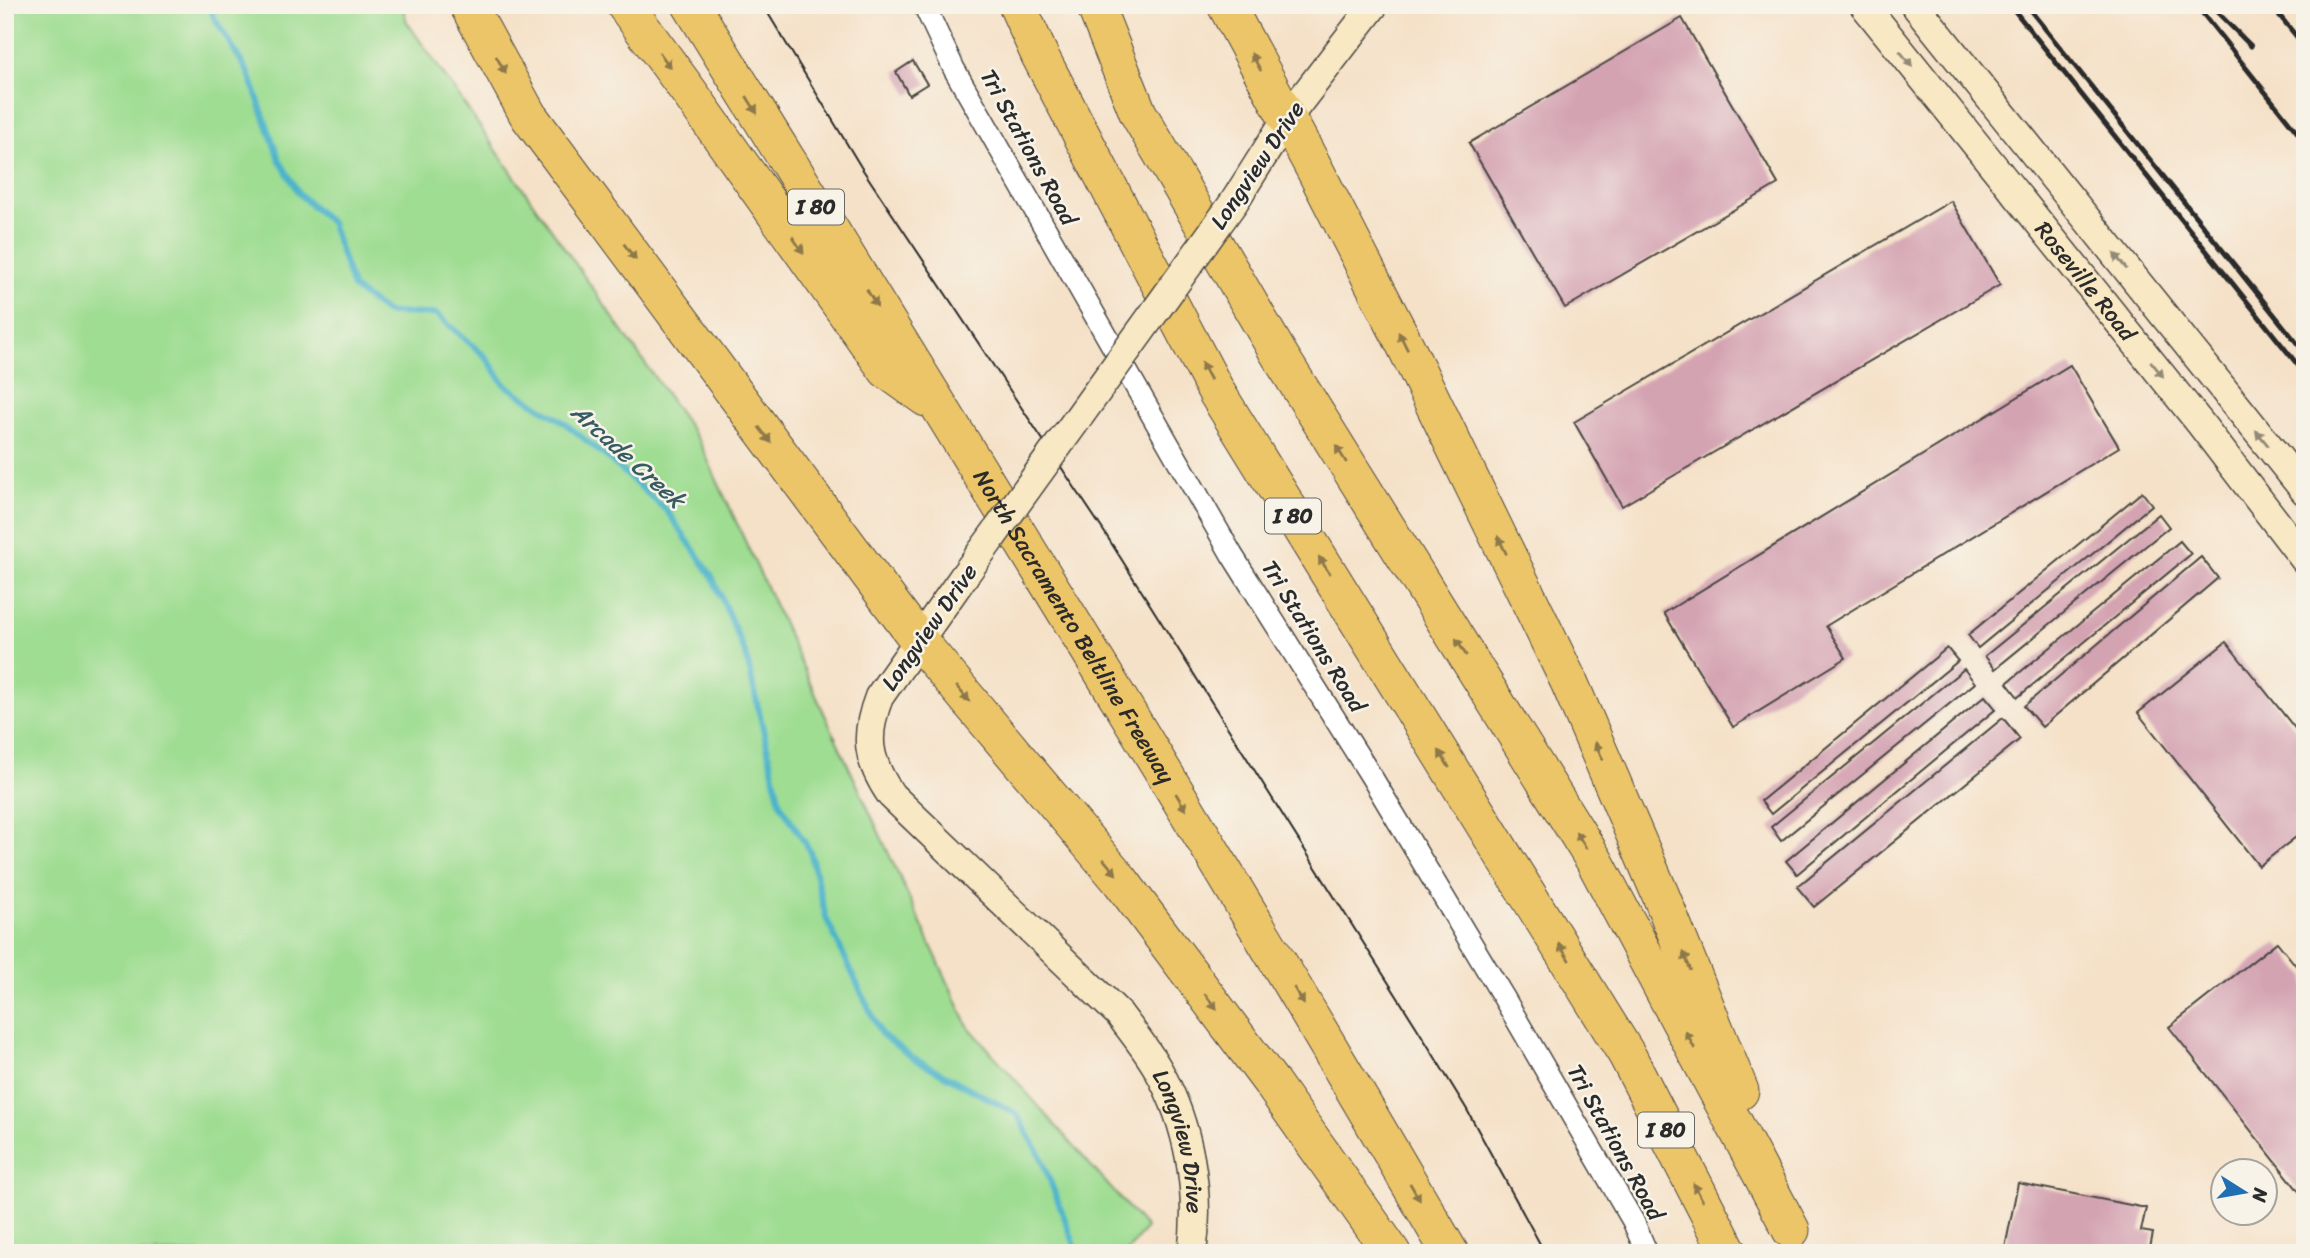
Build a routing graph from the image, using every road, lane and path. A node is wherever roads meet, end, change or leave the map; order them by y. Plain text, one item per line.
1 (468, 5) edge
2 (625, 5) edge
3 (691, 5) edge
4 (924, 5) edge
5 (1017, 5) edge
6 (1095, 5) edge
7 (1226, 5) edge
8 (1374, 5) edge
9 (1864, 5) edge
10 (1915, 5) edge
11 (1287, 118) junction
12 (941, 409) junction
13 (2305, 492) edge
14 (2305, 560) edge
15 (919, 642) junction
16 (1795, 1242) edge
17 (1192, 1253) edge
18 (1392, 1253) edge
19 (1450, 1253) edge
20 (1647, 1253) edge
21 (1729, 1253) edge

1 -> 15 highway
2 -> 12 highway
3 -> 12 highway, North Sacramento Beltline Freeway / I 80
4 - 20 street, Tri Stations Road
21 -> 5 highway, I 80
16 -> 6 highway
11 -> 7 highway
8 - 11 main road, Longview Drive
9 -> 14 main road, Roseville Road
13 -> 10 main road, Roseville Road
11 - 15 main road, Longview Drive, bridge
16 -> 11 highway
12 -> 19 highway, North Sacramento Beltline Freeway / I 80
15 - 17 main road, Longview Drive
15 -> 18 highway

